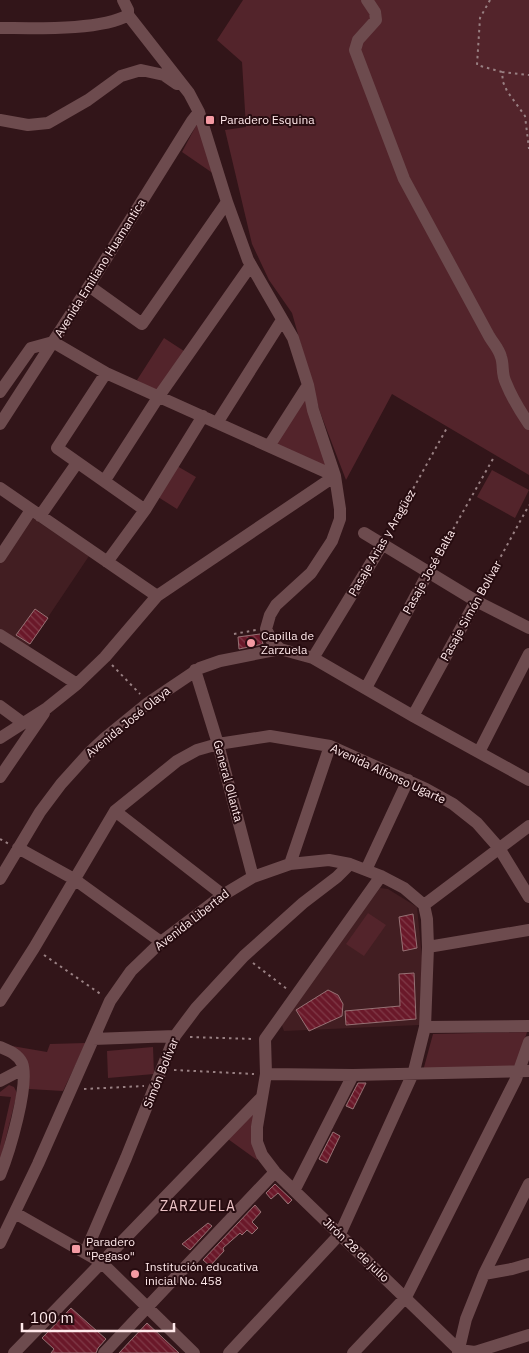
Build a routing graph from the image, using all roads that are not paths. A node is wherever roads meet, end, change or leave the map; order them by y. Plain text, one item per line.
1 (123, 0) edge
2 (367, 0) edge
3 (128, 15) junction
4 (0, 28) edge
5 (189, 93) junction
6 (199, 112) junction
7 (0, 120) edge
8 (227, 202) junction
9 (251, 266) junction
10 (89, 286) junction
11 (282, 320) junction
12 (53, 342) junction
13 (106, 373) junction
14 (308, 386) junction
15 (0, 392) edge
16 (159, 396) junction
17 (203, 416) junction
18 (217, 423) junction
19 (0, 424) edge
20 (529, 424) edge
21 (269, 446) junction
22 (77, 463) junction
23 (335, 476) junction
24 (105, 480) junction
25 (0, 488) edge
26 (145, 510) junction
27 (36, 513) junction
28 (364, 533) dead end
29 (382, 545) junction
30 (0, 557) edge
31 (107, 562) junction
32 (428, 573) junction
33 (157, 596) junction
34 (476, 601) junction
35 (529, 628) edge
36 (0, 635) edge
37 (280, 649) junction
38 (529, 654) edge
39 (313, 658) junction
40 (195, 670) junction
41 (77, 684) junction
42 (366, 688) junction
43 (0, 706) edge
44 (47, 708) junction
45 (413, 716) junction
46 (23, 723) junction
47 (0, 738) edge
48 (218, 744) junction
49 (330, 746) junction
50 (478, 752) junction
51 (0, 777) edge
52 (408, 780) junction
53 (529, 780) edge
54 (115, 811) junction
55 (529, 826) edge
56 (18, 848) junction
57 (499, 848) junction
58 (290, 864) junction
59 (350, 864) junction
60 (366, 870) junction
61 (381, 876) junction
62 (253, 877) junction
63 (0, 879) edge
64 (74, 879) junction
65 (223, 895) junction
66 (529, 898) edge
67 (424, 905) junction
68 (529, 930) edge
69 (161, 942) junction
70 (428, 947) junction
71 (0, 1001) edge
72 (529, 1026) edge
73 (424, 1027) junction
74 (175, 1036) junction
75 (93, 1039) junction
76 (529, 1042) edge
77 (0, 1048) edge
78 (23, 1069) junction
79 (524, 1071) edge
80 (414, 1073) junction
81 (266, 1074) junction
82 (353, 1075) junction
83 (0, 1081) edge
84 (262, 1097) junction
85 (275, 1172) junction
86 (0, 1175) edge
87 (529, 1184) edge
88 (295, 1189) junction
89 (14, 1213) junction
90 (340, 1234) junction
91 (0, 1243) edge
92 (85, 1253) junction
93 (101, 1262) junction
94 (529, 1264) edge
95 (484, 1274) junction
96 (406, 1298) junction
97 (148, 1307) junction
98 (529, 1335) edge
99 (458, 1352) edge
100 (14, 1353) edge
101 (104, 1353) edge
102 (194, 1353) edge
103 (229, 1353) edge
104 (353, 1353) edge

1 - 3 street
2 - 20 street
3 - 4 street
3 - 5 street
5 - 6 street
5 - 7 street
6 - 8 street
6 - 10 street, Avenida Emiliano Huamantica
8 - 9 street
8 - 10 street
9 - 11 street
9 - 16 street
10 - 12 street, Avenida Emiliano Huamantica
11 - 14 street
11 - 18 street
12 - 13 street
12 - 15 street
12 - 19 street, Avenida Emiliano Huamantica
13 - 16 street
13 - 22 street
14 - 21 street
14 - 23 street
16 - 17 street
16 - 24 street
17 - 18 street
17 - 26 street
18 - 21 street
21 - 23 street
22 - 24 street
22 - 27 street
23 - 33 street
23 - 37 street
24 - 26 street
25 - 27 street
26 - 31 street
27 - 30 street
27 - 31 street
28 - 29 street
29 - 32 street
29 - 39 street, Pasaje Arias y Aragüez
31 - 33 street
32 - 34 street
32 - 42 street, Pasaje José Balta
33 - 41 street
34 - 35 street
34 - 45 street, Pasaje Simón Bolívar
36 - 41 street
37 - 39 street
37 - 40 street, Avenida José Olaya
38 - 50 street
39 - 42 street
40 - 48 street, General Ollanta
40 - 56 street, Avenida José Olaya
41 - 44 street
42 - 45 street
43 - 46 street
44 - 46 street
44 - 51 street
45 - 50 street
46 - 47 street
48 - 49 street, Avenida Alfonso Ugarte
48 - 54 street, Avenida Alfonso Ugarte
48 - 62 street, General Ollanta
49 - 52 street, Avenida Alfonso Ugarte
49 - 58 street
50 - 53 street
52 - 57 street, Avenida Alfonso Ugarte
52 - 60 street
54 - 64 street, Avenida Alfonso Ugarte
54 - 65 street
55 - 57 street
56 - 63 street, Avenida José Olaya
56 - 64 street
57 - 66 street, Avenida Alfonso Ugarte
57 - 67 street
58 - 59 street, Avenida Libertad
58 - 62 street, Avenida Libertad
59 - 60 street, Avenida Libertad
59 - 74 street, Simón Bolívar
60 - 61 street, Avenida Libertad
61 - 67 street, Avenida Libertad
61 - 81 street, Jirón 28 de julio
62 - 65 street, Avenida Libertad
64 - 69 street
64 - 71 street, Avenida Alfonso Ugarte
65 - 69 street, Avenida Libertad
67 - 70 street
68 - 70 street
69 - 75 street, Avenida Libertad
70 - 73 street
72 - 73 street
73 - 80 street
74 - 75 street
74 - 92 street, Simón Bolívar
75 - 89 street, Avenida Libertad
76 - 79 street
77 - 78 street
78 - 83 street
78 - 86 street
79 - 80 street
79 - 96 street
80 - 82 street
80 - 90 street
81 - 82 street
81 - 84 street, Jirón 28 de julio
82 - 88 street
84 - 85 street, Jirón 28 de julio
84 - 93 street
85 - 88 street, Jirón 28 de julio
85 - 97 street
87 - 95 street
88 - 90 street, Jirón 28 de julio
89 - 91 street, Avenida Libertad
89 - 92 street
90 - 96 street, Jirón 28 de julio
90 - 103 street
92 - 93 street
93 - 97 street
93 - 100 street
94 - 95 street
95 - 99 street
96 - 99 street, Jirón 28 de julio
96 - 104 street
97 - 101 street
97 - 102 street
98 - 99 street

